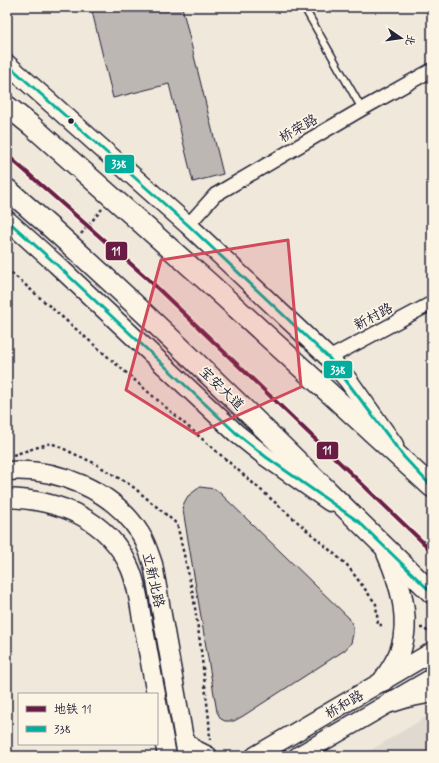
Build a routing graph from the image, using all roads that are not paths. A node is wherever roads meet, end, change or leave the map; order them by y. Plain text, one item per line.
1 (304, 7) edge
2 (7, 64) edge
3 (432, 70) edge
4 (7, 106) edge
5 (362, 109) junction
6 (7, 189) edge
7 (7, 220) edge
8 (188, 225) junction
9 (432, 303) edge
10 (329, 358) junction
11 (7, 471) edge
12 (415, 471) junction
13 (432, 486) edge
14 (7, 498) edge
15 (358, 522) junction
16 (383, 546) junction
17 (432, 594) edge
18 (432, 652) edge
19 (432, 678) edge
20 (383, 681) junction
21 (432, 692) edge
22 (156, 693) edge
23 (391, 702) junction
24 (158, 707) edge
25 (185, 748) edge
26 (167, 756) edge
27 (208, 756) edge
28 (255, 756) edge
29 (298, 756) edge

1 - 5 lane
2 - 8 main road
3 - 5 street, 桥荣路
4 - 12 main road
5 - 8 street, 桥荣路
6 - 15 main road, 宝安大道
7 - 15 main road
8 - 10 main road
9 - 10 street, 新村路
10 - 12 main road
11 - 25 main road, 立新北路
12 - 13 main road
14 - 22 main road, 立新北路
15 - 16 main road, 宝安大道
16 - 17 main road, 宝安大道
16 - 20 main road
18 - 20 main road, 桥和路
19 - 23 main road, 桥和路
20 - 28 main road, 桥和路
21 - 23 main road
23 - 29 main road, 桥和路
24 - 26 main road
25 - 27 main road

